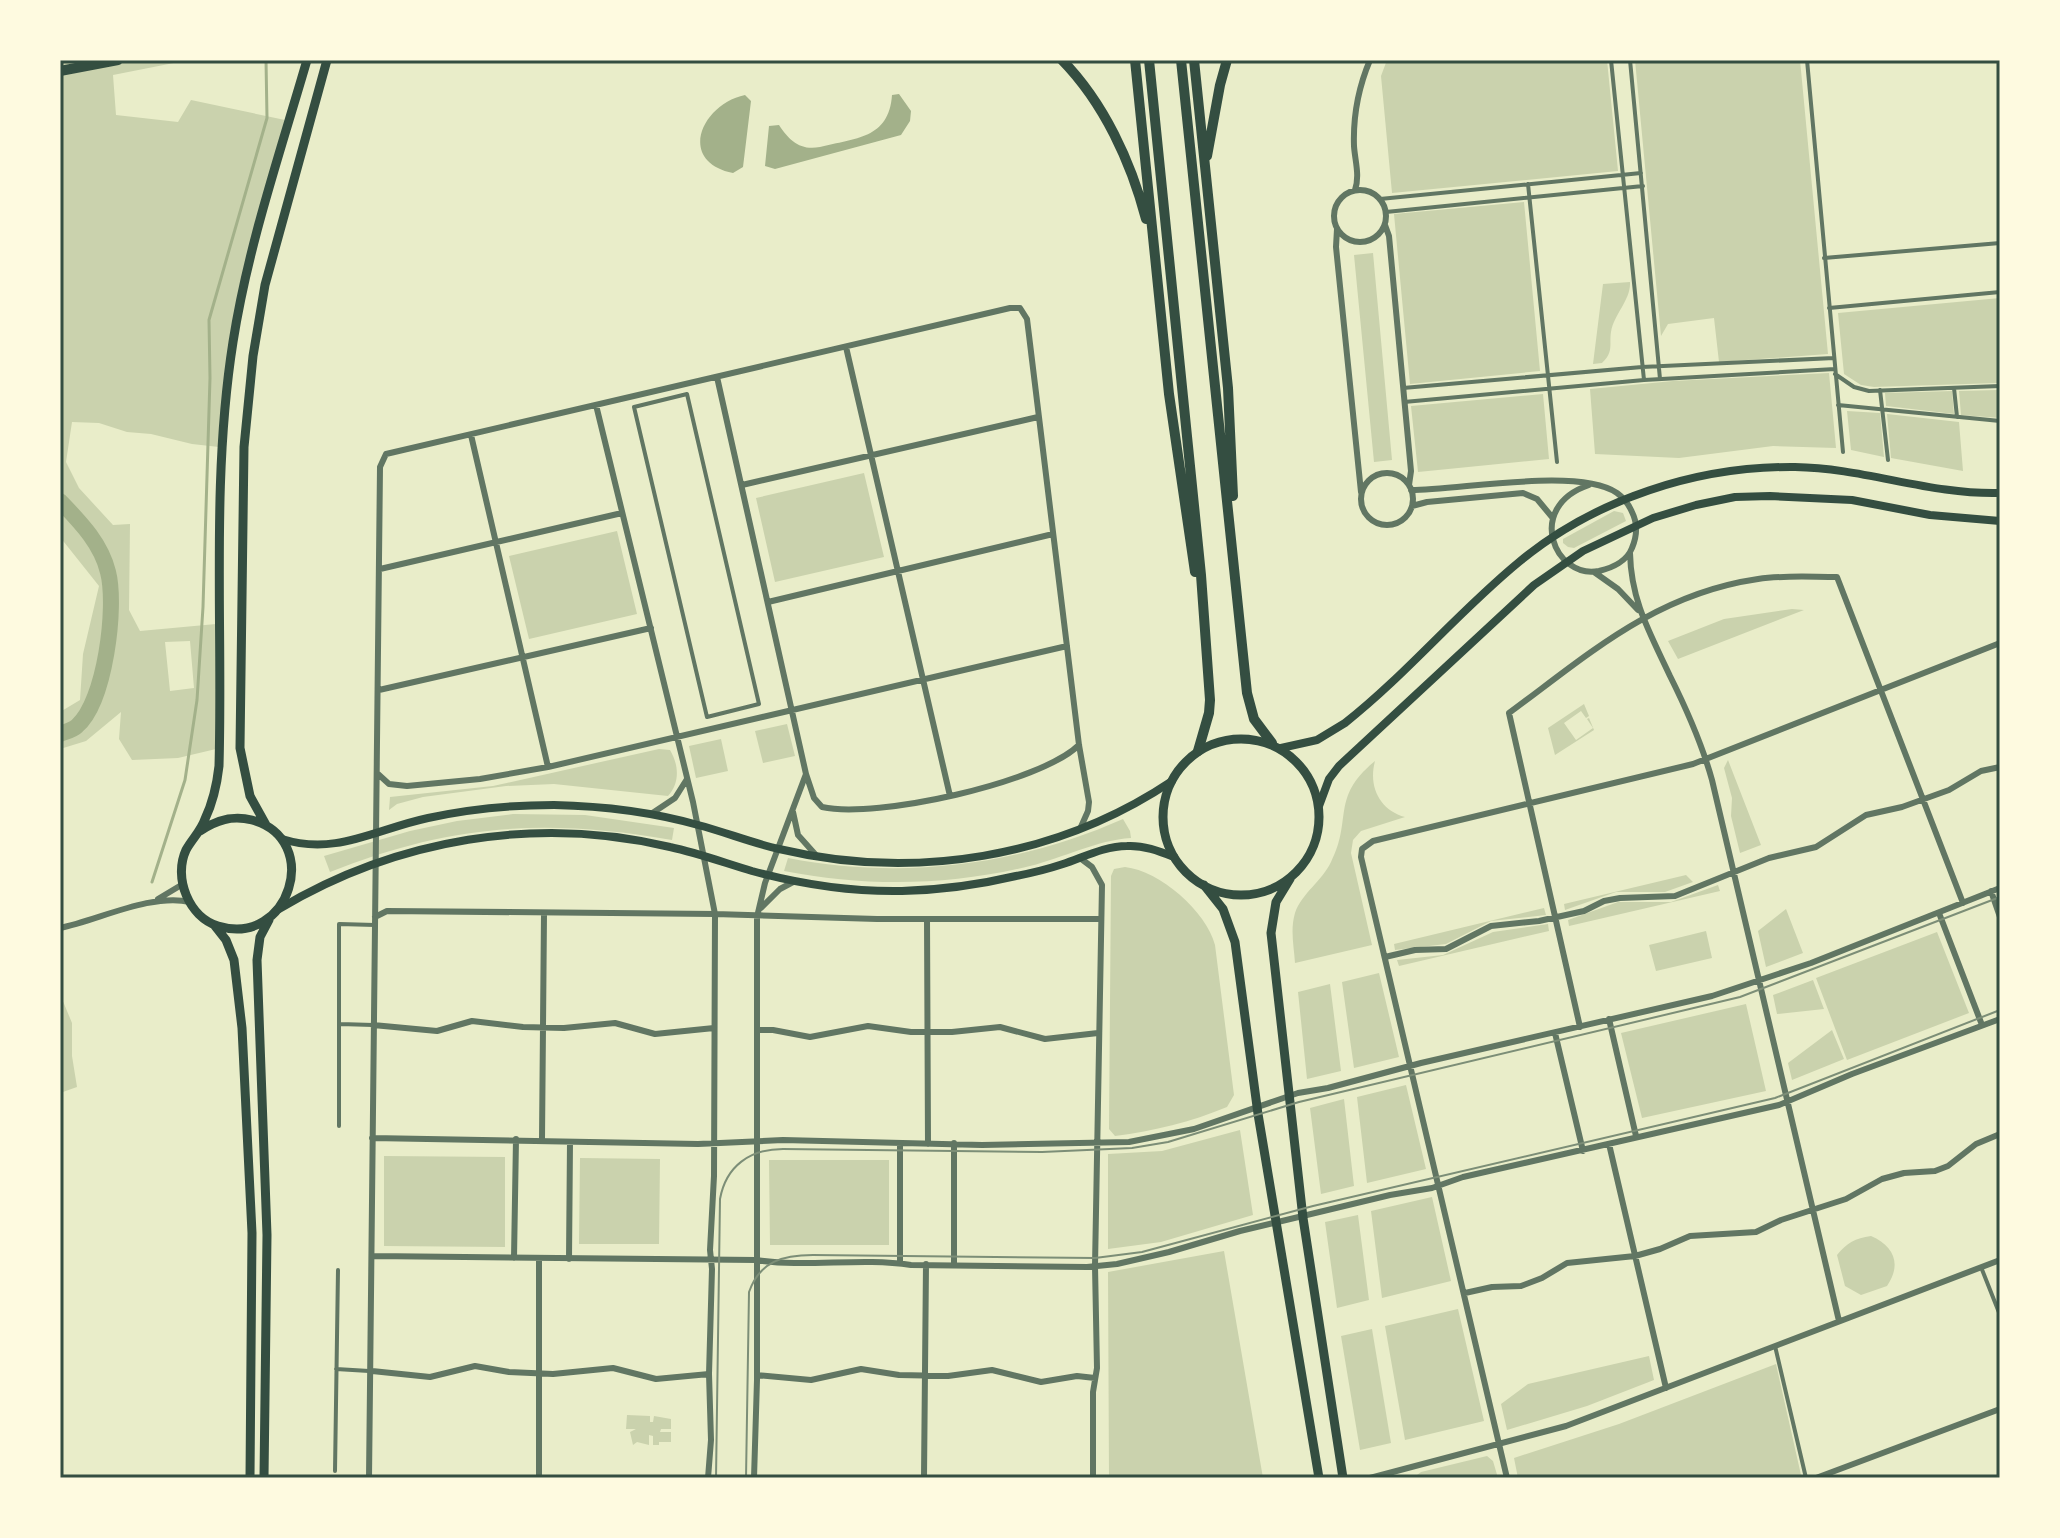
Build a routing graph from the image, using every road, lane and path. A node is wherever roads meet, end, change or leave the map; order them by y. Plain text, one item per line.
1 (118, 60) edge
2 (307, 60) edge
3 (327, 60) edge
4 (1062, 60) edge
5 (1135, 60) edge
6 (1149, 60) edge
7 (1181, 60) edge
8 (1194, 60) edge
9 (1227, 60) edge
10 (1370, 60) edge
11 (1611, 60) edge
12 (1630, 60) edge
13 (1807, 60) edge
14 (60, 71) edge
15 (1204, 170) junction
16 (1642, 173) junction
17 (1622, 175) junction
18 (1528, 184) junction
19 (1643, 186) junction
20 (1623, 188) junction
21 (1355, 190) junction
22 (1529, 198) junction
23 (1380, 199) junction
24 (1386, 212) junction
25 (1385, 225) junction
26 (1337, 229) junction
27 (2000, 243) edge
28 (1824, 258) junction
29 (1157, 279) junction
30 (2000, 292) edge
31 (1829, 308) junction
32 (846, 347) junction
33 (1834, 358) junction
34 (1642, 367) junction
35 (1658, 367) junction
36 (1835, 372) junction
37 (1548, 374) junction
38 (717, 377) junction
39 (1660, 379) junction
40 (1644, 380) junction
41 (2000, 386) edge
42 (1403, 388) junction
43 (1954, 388) junction
44 (1550, 389) junction
45 (1880, 390) junction
46 (1404, 402) junction
47 (596, 405) junction
48 (1838, 405) junction
49 (1882, 409) junction
50 (1038, 417) junction
51 (1957, 417) junction
52 (2000, 421) edge
53 (471, 435) junction
54 (1843, 452) dead end
55 (871, 455) junction
56 (1888, 460) dead end
57 (1557, 462) dead end
58 (742, 485) junction
59 (1589, 485) junction
60 (1410, 487) junction
61 (1361, 492) junction
62 (2000, 493) edge
63 (1624, 499) junction
64 (1412, 506) junction
65 (622, 513) junction
66 (1552, 517) junction
67 (2000, 521) edge
68 (1637, 524) junction
69 (1053, 534) junction
70 (1552, 538) junction
71 (1232, 542) junction
72 (495, 543) junction
73 (1630, 553) junction
74 (1567, 561) junction
75 (380, 569) junction
76 (899, 571) junction
77 (1594, 572) junction
78 (1201, 597) junction
79 (768, 602) junction
80 (1640, 614) junction
81 (651, 628) junction
82 (2000, 643) edge
83 (1067, 646) junction
84 (521, 659) junction
85 (923, 679) junction
86 (1881, 689) junction
87 (379, 690) junction
88 (759, 704) joint
89 (793, 709) junction
90 (677, 737) junction
91 (1079, 745) junction
92 (1276, 746) junction
93 (1198, 751) junction
94 (1707, 759) junction
95 (548, 767) junction
96 (2000, 767) edge
97 (378, 774) junction
98 (806, 774) junction
99 (687, 779) junction
100 (1172, 781) junction
101 (950, 796) junction
102 (1924, 799) junction
103 (1530, 805) junction
104 (1319, 806) junction
105 (793, 811) junction
106 (649, 814) junction
107 (266, 825) junction
108 (697, 825) junction
109 (1080, 829) junction
110 (200, 831) junction
111 (282, 839) junction
112 (778, 849) junction
113 (705, 856) junction
114 (1174, 857) junction
115 (821, 858) junction
116 (1080, 858) junction
117 (1732, 872) junction
118 (768, 874) junction
119 (1290, 879) junction
120 (798, 880) junction
121 (183, 884) junction
122 (1204, 885) junction
123 (2000, 888) edge
124 (1991, 891) junction
125 (155, 901) junction
126 (190, 902) junction
127 (1963, 903) junction
128 (279, 909) junction
129 (1939, 913) junction
130 (544, 914) junction
131 (715, 914) junction
132 (758, 914) junction
133 (271, 917) junction
134 (375, 917) junction
135 (1557, 917) junction
136 (2000, 917) edge
137 (927, 919) junction
138 (1101, 919) junction
139 (212, 924) junction
140 (375, 925) junction
141 (60, 928) edge
142 (1385, 957) junction
143 (1758, 980) junction
144 (1609, 1019) junction
145 (2000, 1019) edge
146 (339, 1024) junction
147 (373, 1025) junction
148 (1982, 1025) junction
149 (543, 1027) junction
150 (1580, 1027) junction
151 (714, 1028) junction
152 (757, 1030) junction
153 (928, 1032) junction
154 (1098, 1033) junction
155 (1555, 1033) junction
156 (1410, 1065) junction
157 (1288, 1095) junction
158 (1787, 1102) junction
159 (1257, 1105) junction
160 (339, 1126) dead end
161 (2000, 1134) edge
162 (1636, 1136) junction
163 (372, 1138) junction
164 (516, 1139) junction
165 (542, 1139) junction
166 (570, 1142) junction
167 (1097, 1142) junction
168 (714, 1143) junction
169 (756, 1143) junction
170 (954, 1143) junction
171 (900, 1144) junction
172 (928, 1144) junction
173 (1609, 1144) junction
174 (1583, 1151) junction
175 (1439, 1186) junction
176 (1813, 1211) junction
177 (1303, 1218) junction
178 (1275, 1224) junction
179 (373, 1256) junction
180 (1635, 1256) junction
181 (514, 1258) junction
182 (539, 1259) junction
183 (569, 1259) junction
184 (711, 1260) junction
185 (756, 1260) junction
186 (2000, 1260) edge
187 (900, 1263) junction
188 (926, 1264) junction
189 (954, 1264) junction
190 (1095, 1266) junction
191 (1981, 1267) junction
192 (338, 1270) dead end
193 (1465, 1293) junction
194 (2000, 1315) edge
195 (1839, 1321) junction
196 (1775, 1346) junction
197 (336, 1369) junction
198 (372, 1371) junction
199 (540, 1374) junction
200 (709, 1374) junction
201 (757, 1375) junction
202 (925, 1375) junction
203 (1095, 1378) junction
204 (1666, 1388) junction
205 (2000, 1409) edge
206 (1499, 1445) junction
207 (335, 1471) dead end
208 (1389, 1476) edge
209 (250, 1478) edge
210 (264, 1478) edge
211 (369, 1478) edge
212 (539, 1478) edge
213 (708, 1478) edge
214 (754, 1478) edge
215 (924, 1478) edge
216 (1093, 1478) edge
217 (1319, 1478) edge
218 (1343, 1478) edge
219 (1370, 1478) edge
220 (1507, 1478) edge
221 (1806, 1478) edge
222 (1816, 1478) edge

1 - 14 highway
2 - 110 main road
3 - 107 main road
4 - 29 highway
5 - 29 highway
6 - 78 highway
7 - 71 highway
8 - 15 highway
9 - 15 highway
10 - 21 street
11 - 17 street
12 - 16 street
13 - 28 street
15 - 71 highway
16 - 17 street
16 - 19 street
17 - 18 street
17 - 20 street
18 - 22 street
18 - 23 street
19 - 20 street
19 - 35 street
20 - 22 street
20 - 34 street
21 - 23 street
21 - 26 street
22 - 24 street
22 - 37 street
23 - 24 street
24 - 25 street
25 - 26 street
25 - 42 street
26 - 61 street
27 - 28 street
28 - 31 street
29 - 78 highway
30 - 31 street
31 - 33 street
32 - 38 street
32 - 50 street
32 - 55 street
33 - 35 street
33 - 36 street
34 - 35 street
34 - 37 street
34 - 40 street
35 - 39 street
36 - 39 street
36 - 45 street
36 - 48 street
37 - 42 street
37 - 44 street
38 - 47 street
38 - 58 street
39 - 40 street
40 - 44 street
41 - 43 street
42 - 46 street
43 - 45 street
43 - 51 street
44 - 46 street
44 - 57 street
45 - 49 street
46 - 60 street
47 - 53 street
47 - 65 street
48 - 49 street
48 - 54 street
49 - 51 street
49 - 56 street
50 - 55 street
50 - 69 street
51 - 52 street
53 - 72 street
53 - 75 street
55 - 58 street
55 - 76 street
58 - 79 street
59 - 60 street
59 - 63 street
59 - 66 street
60 - 61 street
60 - 64 street
61 - 64 street
62 - 63 main road
63 - 68 street
63 - 70 main road
64 - 66 street
65 - 72 street
65 - 81 street
66 - 70 street
67 - 68 main road
68 - 73 street
68 - 74 main road
69 - 76 street
69 - 83 street
70 - 74 street
70 - 92 main road
71 - 92 highway
72 - 75 street
72 - 84 street
73 - 77 street
73 - 80 street
74 - 77 street
74 - 104 main road
75 - 87 street
76 - 79 street
76 - 85 street
77 - 80 street
78 - 93 highway
79 - 89 street
80 - 86 street
80 - 94 street
80 - 103 street
81 - 84 street
81 - 90 street
82 - 86 street
83 - 85 street
83 - 91 street
84 - 87 street
84 - 95 street
85 - 89 street
85 - 101 street
86 - 94 street
86 - 102 street
87 - 97 street
88 - 88 street
89 - 90 street
89 - 98 street
90 - 95 street
90 - 99 street
91 - 101 street
91 - 109 street
92 - 93 main road
92 - 104 main road
93 - 100 main road
94 - 103 street
94 - 117 street
95 - 97 street
96 - 102 street
97 - 134 street
98 - 101 street
98 - 105 street
99 - 106 street
99 - 108 street
100 - 109 main road
100 - 114 main road
102 - 117 street
102 - 127 street
103 - 135 street
103 - 142 street
104 - 119 main road
105 - 112 street
105 - 115 street
106 - 108 main road
106 - 111 main road
107 - 110 main road
107 - 111 main road
108 - 112 main road
108 - 113 street
109 - 115 main road
110 - 121 main road
111 - 128 main road
112 - 115 main road
112 - 118 street
113 - 118 main road
113 - 128 main road
113 - 131 street
114 - 116 main road
114 - 122 main road
116 - 120 main road
116 - 138 street
117 - 135 street
117 - 143 street
118 - 120 main road
118 - 132 street
119 - 122 main road
119 - 157 main road
120 - 132 street
121 - 125 street
121 - 126 main road
122 - 159 main road
123 - 124 street
124 - 127 street
124 - 136 street
125 - 126 street
125 - 141 street
126 - 139 main road
127 - 129 street
128 - 133 main road
129 - 143 street
129 - 148 street
130 - 131 street
130 - 134 street
130 - 149 street
131 - 132 street
131 - 151 street
132 - 137 street
132 - 152 street
133 - 139 main road
133 - 210 main road
134 - 140 street
135 - 142 street
135 - 150 street
137 - 138 street
137 - 153 street
138 - 154 street
139 - 209 main road
140 - 146 street
140 - 147 street
142 - 156 street
143 - 144 street
143 - 158 street
144 - 150 street
144 - 162 street
145 - 148 street
146 - 147 street
146 - 160 street
147 - 149 street
147 - 163 street
148 - 158 street
149 - 151 street
149 - 165 street
150 - 155 street
151 - 168 street
152 - 153 street
152 - 169 street
153 - 154 street
153 - 172 street
154 - 167 street
155 - 156 street
155 - 174 street
156 - 157 street
156 - 175 street
157 - 159 street
157 - 177 main road
158 - 162 street
158 - 176 street
159 - 167 street
159 - 178 main road
161 - 176 street
162 - 173 street
163 - 164 street
163 - 179 street
164 - 165 street
164 - 181 street
165 - 166 street
166 - 168 street
166 - 183 street
167 - 170 street
167 - 190 street
168 - 169 street
168 - 184 street
169 - 171 street
169 - 185 street
170 - 172 street
170 - 189 street
171 - 172 street
171 - 187 street
173 - 174 street
173 - 180 street
174 - 175 street
175 - 177 street
175 - 193 street
176 - 180 street
176 - 195 street
177 - 178 street
177 - 218 main road
178 - 190 street
178 - 217 main road
179 - 181 street
179 - 198 street
180 - 193 street
180 - 204 street
181 - 182 street
182 - 183 street
182 - 199 street
183 - 184 street
184 - 185 street
184 - 200 street
185 - 187 street
185 - 201 street
186 - 191 street
187 - 188 street
188 - 189 street
188 - 202 street
189 - 190 street
190 - 203 street
191 - 194 street
191 - 195 street
192 - 197 street
193 - 206 street
195 - 196 street
196 - 204 street
196 - 221 street
197 - 198 street
197 - 207 street
198 - 199 street
198 - 211 street
199 - 200 street
199 - 212 street
200 - 213 street
201 - 202 street
201 - 214 street
202 - 203 street
202 - 215 street
203 - 216 street
204 - 206 street
205 - 222 street
206 - 208 street
206 - 220 street
208 - 219 street

